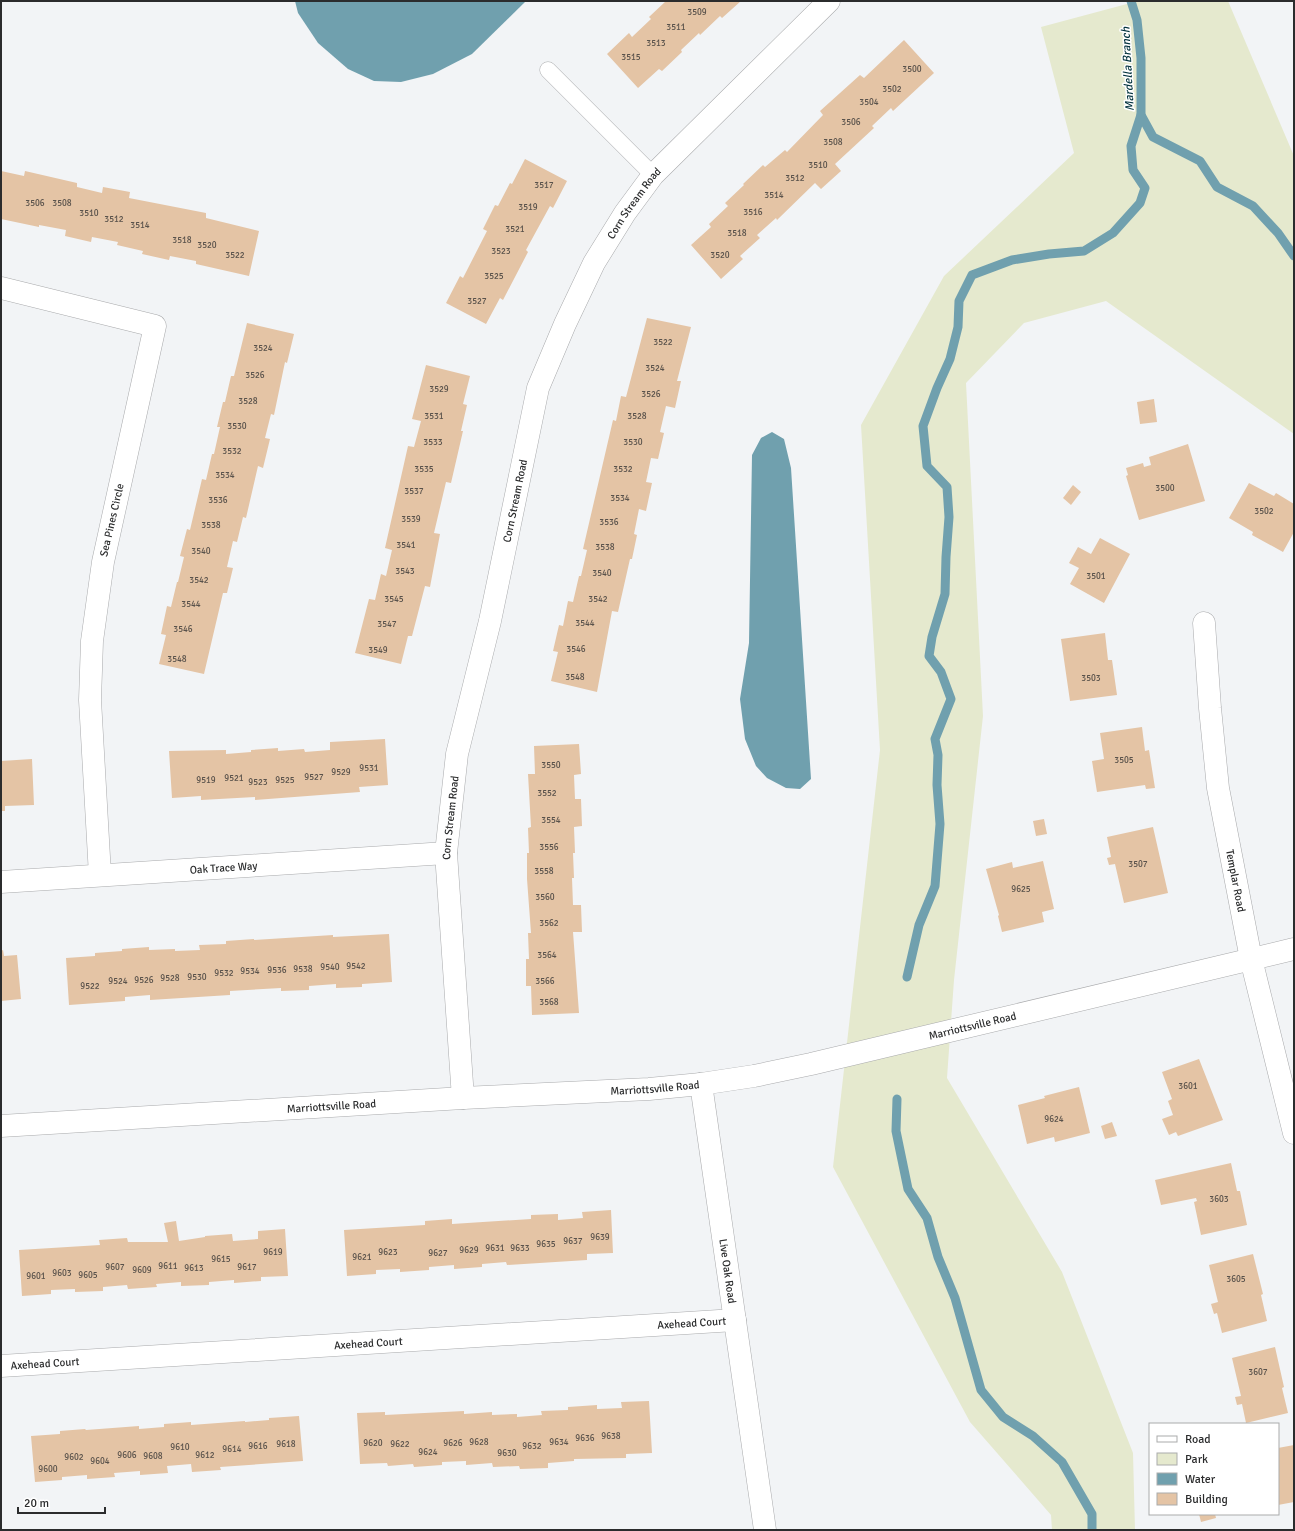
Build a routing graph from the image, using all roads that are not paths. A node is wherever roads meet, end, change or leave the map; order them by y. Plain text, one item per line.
1 (829, 1) edge
2 (548, 70) dead end
3 (653, 175) junction
4 (1, 288) edge
5 (1204, 624) dead end
6 (446, 852) junction
7 (100, 875) junction
8 (1, 882) edge
9 (1294, 949) edge
10 (1251, 959) junction
11 (701, 1084) junction
12 (463, 1098) junction
13 (1, 1126) edge
14 (1294, 1133) edge
15 (735, 1320) junction
16 (1, 1366) edge
17 (765, 1530) edge

1 - 3 street, Corn Stream Road
2 - 3 lane
3 - 6 street, Corn Stream Road
4 - 7 street, Sea Pines Circle
5 - 10 street, Templar Road
6 - 7 street, Oak Trace Way
6 - 12 street, Corn Stream Road
7 - 8 street, Oak Trace Way
9 - 10 street, Marriottsville Road
10 - 11 street, Marriottsville Road
10 - 14 street, Templar Road
11 - 12 street, Marriottsville Road
11 - 15 street, Live Oak Road
12 - 13 street, Marriottsville Road
15 - 16 street, Axehead Court
15 - 17 street, Live Oak Road

